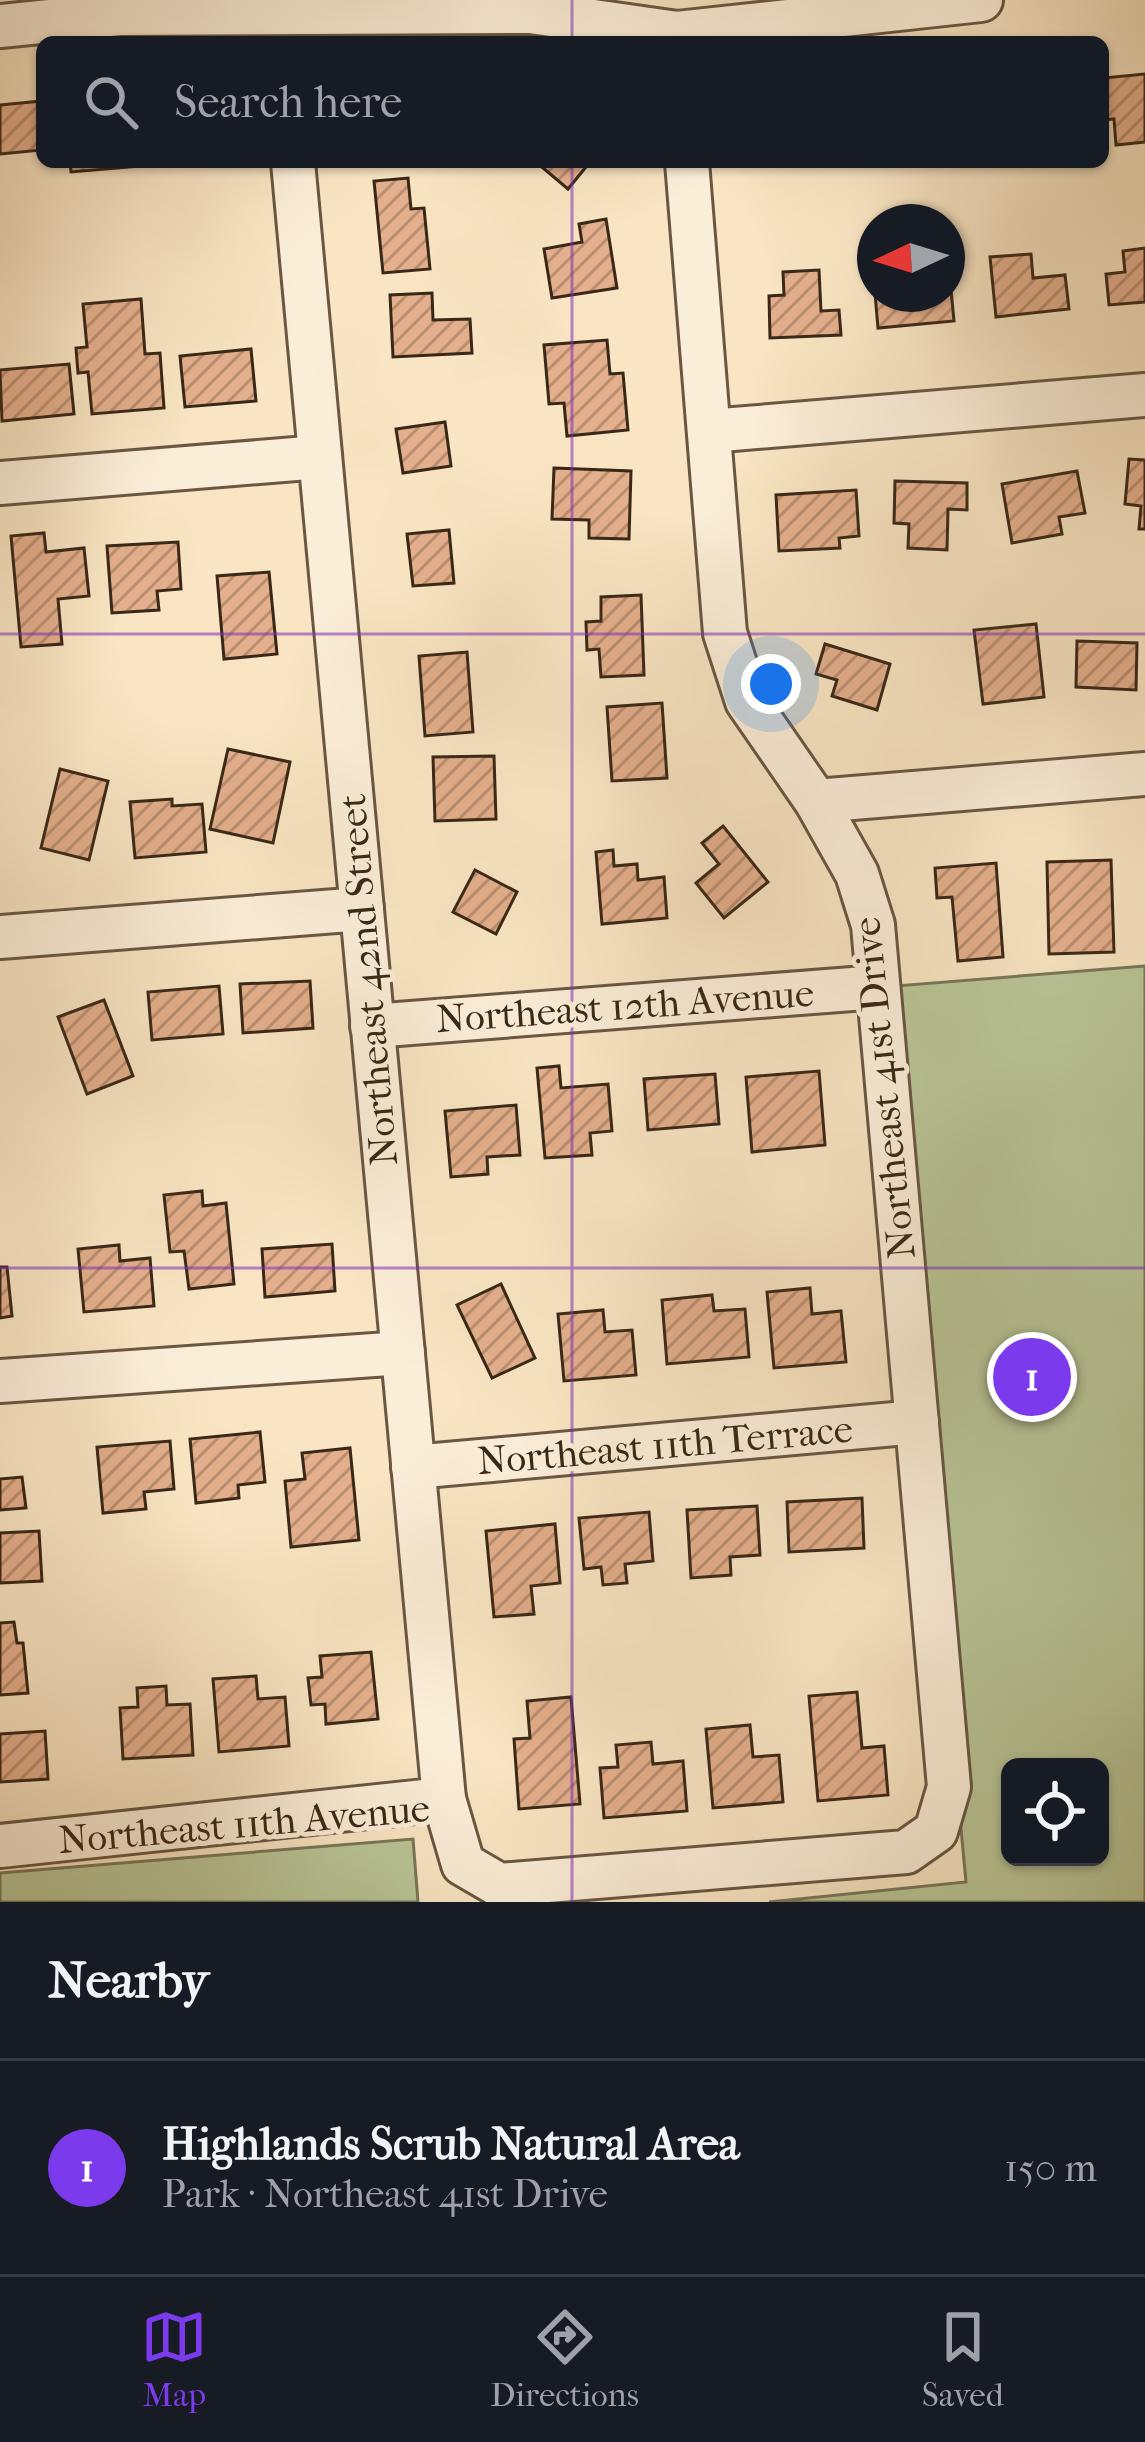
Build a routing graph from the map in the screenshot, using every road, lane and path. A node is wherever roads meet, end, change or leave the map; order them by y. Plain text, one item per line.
1 (964, 1) edge
2 (530, 6) edge
3 (119, 7) edge
4 (0, 26) edge
5 (280, 28) edge
6 (668, 36) edge
7 (693, 36) edge
8 (293, 168) edge
9 (688, 168) edge
10 (1145, 395) edge
11 (710, 431) junction
12 (320, 457) junction
13 (0, 483) edge
14 (1145, 774) edge
15 (816, 801) junction
16 (362, 908) junction
17 (0, 938) edge
18 (878, 987) junction
19 (372, 1026) junction
20 (403, 1354) junction
21 (0, 1381) edge
22 (917, 1423) junction
23 (413, 1467) junction
24 (444, 1799) junction
25 (935, 1831) joint
26 (0, 1846) edge

1 - 7 street
2 - 5 street
2 - 6 street
3 - 4 street
3 - 5 street
8 - 12 street, Northeast 42nd Street
9 - 11 street, Northeast 41st Drive
10 - 11 street
11 - 15 street, Northeast 41st Drive
12 - 13 street
12 - 16 street, Northeast 42nd Street
14 - 15 street
15 - 18 street, Northeast 41st Drive
16 - 17 street
16 - 19 street, Northeast 42nd Street
18 - 19 street, Northeast 12th Avenue
18 - 22 street, Northeast 41st Drive
19 - 20 street, Northeast 42nd Street
20 - 21 street
20 - 23 street, Northeast 42nd Street
22 - 23 street, Northeast 11th Terrace
22 - 25 street, Northeast 41st Drive
23 - 24 street, Northeast 42nd Street
24 - 25 street, Northeast 11th Avenue
24 - 26 street, Northeast 11th Avenue

